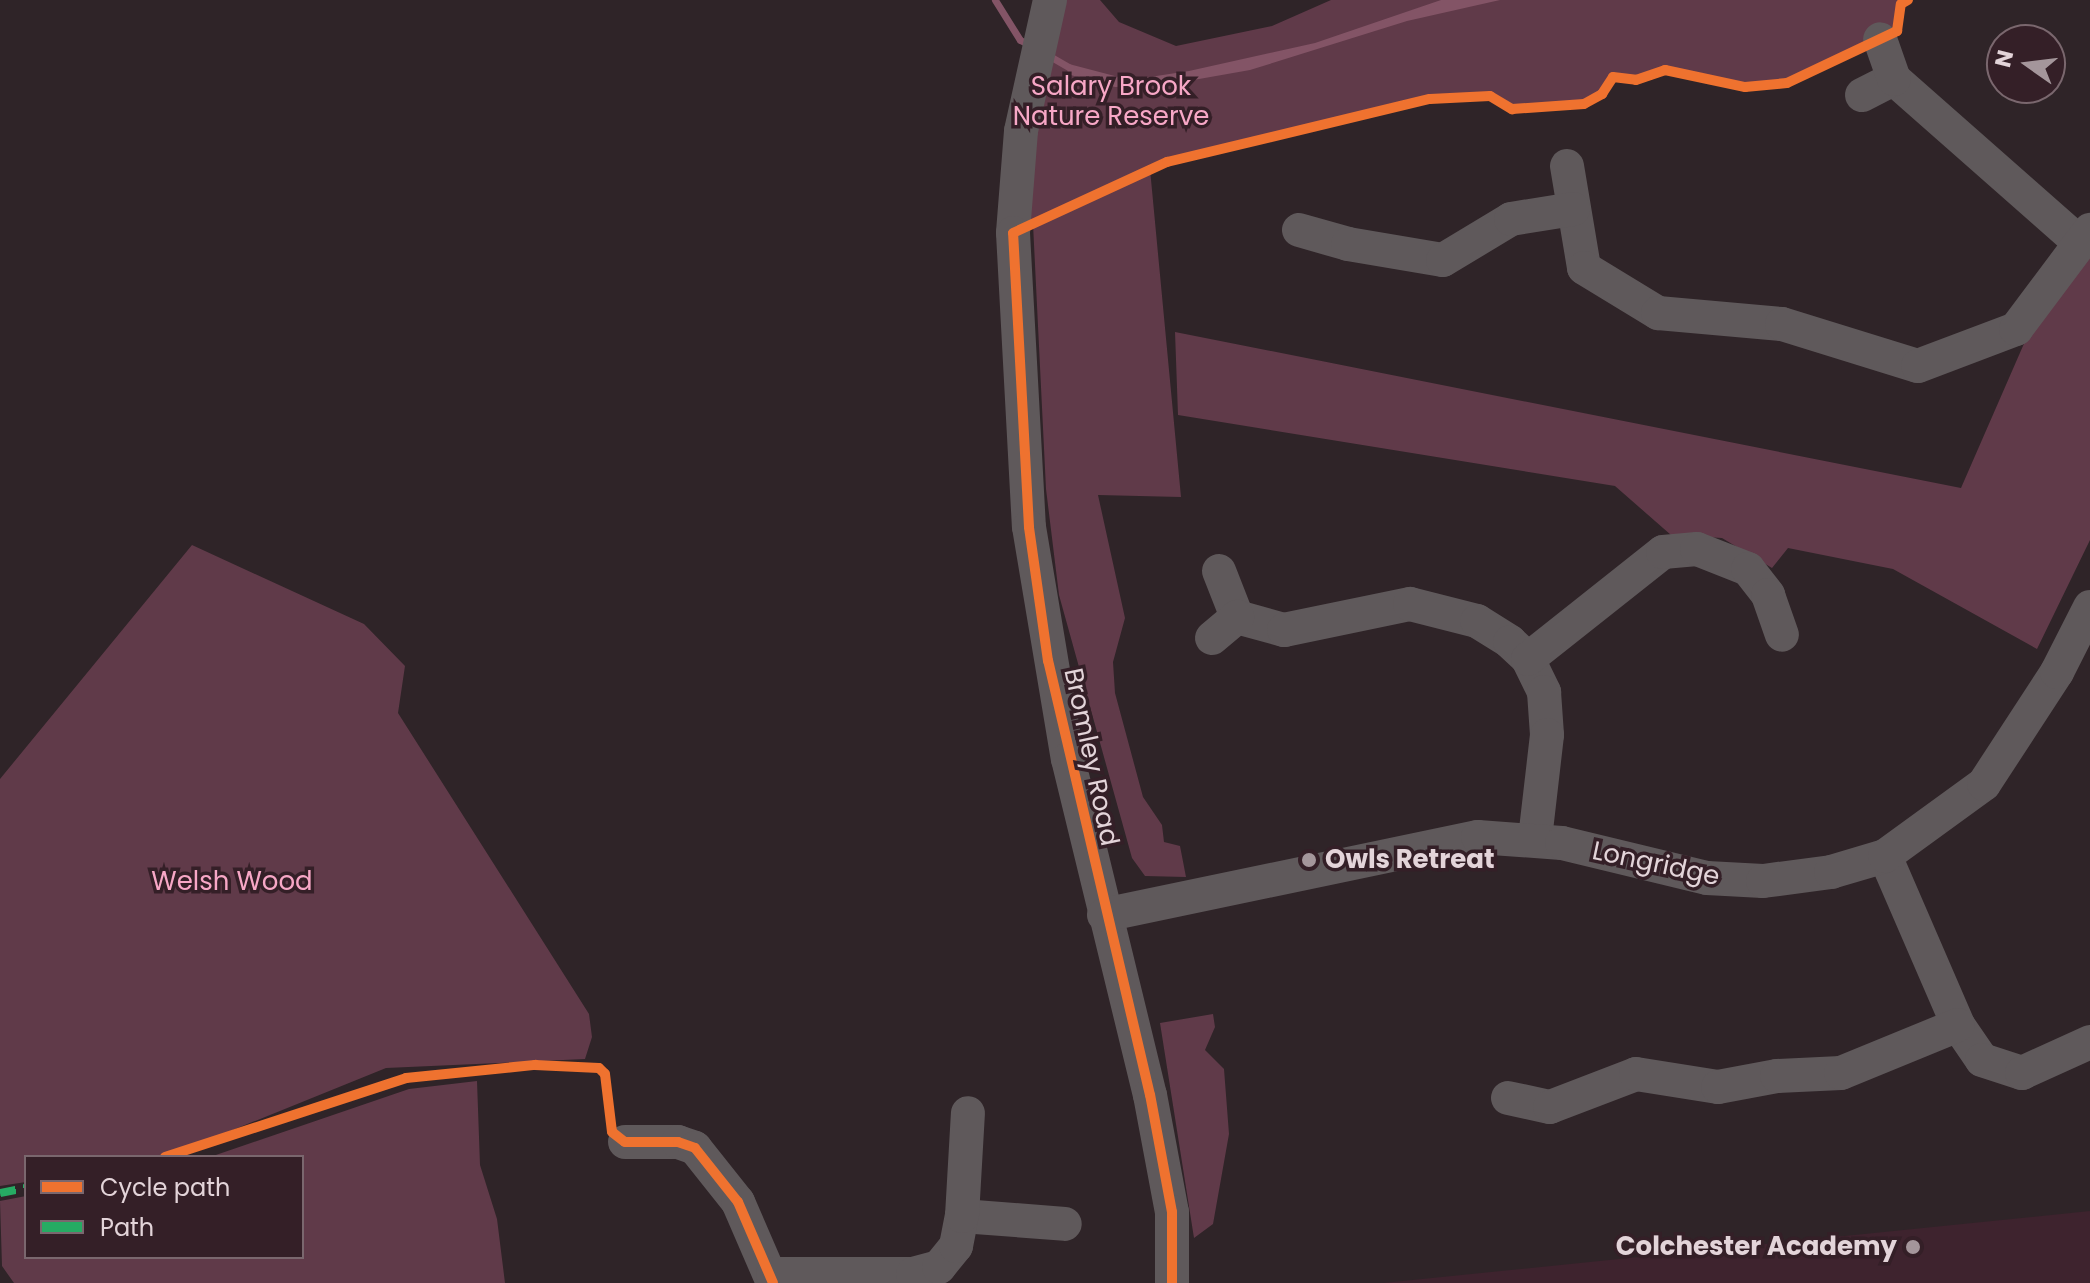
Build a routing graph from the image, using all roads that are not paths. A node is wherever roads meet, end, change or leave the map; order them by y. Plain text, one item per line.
1 (1050, 0) edge
2 (1880, 39) dead end
3 (1894, 79) junction
4 (1862, 95) dead end
5 (1567, 166) dead end
6 (1573, 209) junction
7 (1299, 230) dead end
8 (2084, 235) edge
9 (1219, 571) dead end
10 (2090, 607) edge
11 (1782, 635) dead end
12 (1528, 659) junction
13 (1535, 839) junction
14 (1885, 856) junction
15 (1104, 915) junction
16 (1958, 1025) junction
17 (2090, 1042) edge
18 (1508, 1098) dead end
19 (968, 1113) dead end
20 (625, 1142) dead end
21 (962, 1216) junction
22 (1065, 1224) dead end
23 (773, 1278) edge
24 (1172, 1283) edge

1 - 15 street, Bromley Road
2 - 3 street
3 - 4 street
3 - 8 street
5 - 6 street
6 - 7 street
6 - 8 street
9 - 12 street
10 - 14 street, Longridge
11 - 12 street
12 - 13 street
13 - 14 street, Longridge
13 - 15 street, Longridge
14 - 16 street
15 - 24 street, Bromley Road
16 - 17 street
16 - 18 street
19 - 21 street
20 - 23 street
21 - 22 street
21 - 23 street

